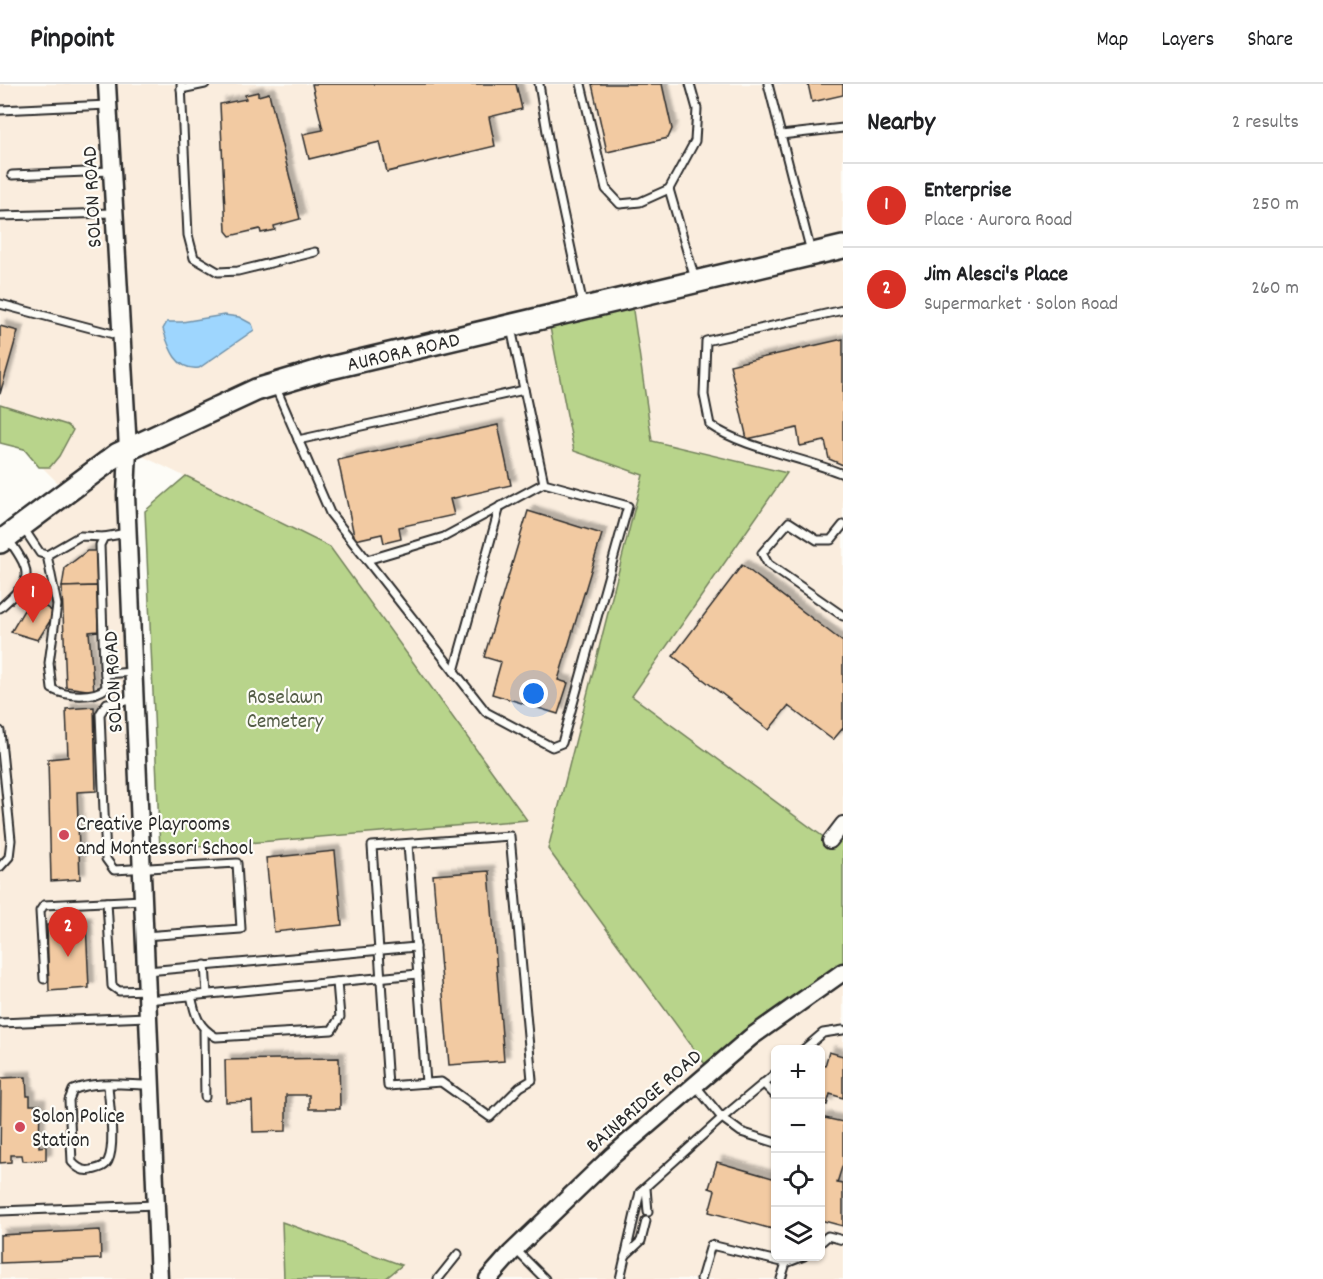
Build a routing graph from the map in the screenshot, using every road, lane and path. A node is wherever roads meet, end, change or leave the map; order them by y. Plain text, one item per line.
1 (107, 84) edge
2 (205, 84) edge
3 (539, 84) edge
4 (581, 84) edge
5 (690, 84) edge
6 (768, 84) edge
7 (181, 86) edge
8 (108, 105) junction
9 (0, 110) edge
10 (843, 128) edge
11 (782, 135) junction
12 (111, 171) junction
13 (12, 175) dead end
14 (669, 189) junction
15 (113, 213) junction
16 (0, 216) edge
17 (843, 247) edge
18 (315, 252) dead end
19 (811, 255) junction
20 (696, 282) junction
21 (0, 304) edge
22 (584, 308) junction
23 (843, 310) edge
24 (511, 326) junction
25 (121, 336) junction
26 (274, 385) junction
27 (524, 390) junction
28 (297, 440) junction
29 (128, 449) junction
30 (843, 474) edge
31 (544, 483) junction
32 (500, 506) junction
33 (843, 525) edge
34 (128, 533) junction
35 (9, 534) edge
36 (104, 537) junction
37 (47, 555) junction
38 (367, 560) junction
39 (0, 608) edge
40 (843, 616) edge
41 (454, 671) junction
42 (134, 672) junction
43 (105, 674) junction
44 (135, 700) junction
45 (0, 731) edge
46 (843, 824) edge
47 (830, 841) dead end
48 (408, 844) junction
49 (0, 867) edge
50 (142, 869) junction
51 (143, 900) junction
52 (107, 902) junction
53 (144, 936) junction
54 (416, 947) junction
55 (377, 950) junction
56 (205, 965) junction
57 (147, 971) junction
58 (843, 972) edge
59 (418, 974) junction
60 (379, 978) junction
61 (44, 979) dead end
62 (337, 982) junction
63 (207, 994) junction
64 (147, 995) junction
65 (191, 995) junction
66 (148, 1017) junction
67 (0, 1023) edge
68 (843, 1030) edge
69 (204, 1031) junction
70 (809, 1045) edge
71 (771, 1077) edge
72 (426, 1083) junction
73 (763, 1083) junction
74 (108, 1085) junction
75 (151, 1085) junction
76 (695, 1085) junction
77 (771, 1091) edge
78 (205, 1097) dead end
79 (722, 1118) junction
80 (771, 1141) edge
81 (646, 1188) junction
82 (156, 1205) junction
83 (0, 1211) edge
84 (648, 1212) dead end
85 (646, 1221) dead end
86 (825, 1239) edge
87 (843, 1240) edge
88 (515, 1249) junction
89 (458, 1254) dead end
90 (625, 1256) junction
91 (792, 1261) edge
92 (786, 1263) junction
93 (159, 1279) edge
94 (438, 1279) edge
95 (488, 1279) edge
96 (545, 1279) edge
97 (620, 1279) edge
98 (701, 1279) edge
99 (781, 1279) edge

1 - 8 street, SOLON ROAD
2 - 7 lane
3 - 22 lane
4 - 14 lane
5 - 14 lane
6 - 11 lane
7 - 18 lane
8 - 9 lane
8 - 12 street, SOLON ROAD
10 - 11 lane
11 - 19 lane
12 - 13 lane
12 - 15 street, SOLON ROAD
14 - 20 lane
15 - 16 lane
15 - 25 street, SOLON ROAD
17 - 19 main road, AURORA ROAD
19 - 20 main road, AURORA ROAD
20 - 22 main road, AURORA ROAD
21 - 25 lane
22 - 24 main road, AURORA ROAD
23 - 30 lane
24 - 26 main road, AURORA ROAD
24 - 27 lane
25 - 29 street, SOLON ROAD
26 - 28 lane
26 - 29 main road, AURORA ROAD
27 - 28 lane
27 - 31 lane
28 - 38 lane
29 - 34 street, SOLON ROAD
29 - 35 main road, AURORA ROAD
31 - 32 lane
31 - 41 lane
32 - 38 lane
32 - 41 lane
33 - 40 lane
34 - 36 lane
34 - 42 street, SOLON ROAD
35 - 37 lane
35 - 39 lane
36 - 37 lane
36 - 43 lane
37 - 43 lane
38 - 41 lane
42 - 43 lane
42 - 44 street, SOLON ROAD
44 - 50 street, SOLON ROAD
44 - 50 lane
45 - 49 lane
46 - 47 street
48 - 54 lane
48 - 55 lane
48 - 72 lane
50 - 51 street, SOLON ROAD
50 - 53 lane
51 - 52 lane
51 - 53 street, SOLON ROAD
52 - 61 lane
52 - 64 lane
53 - 57 street, SOLON ROAD
54 - 55 lane
54 - 59 lane
55 - 56 lane
55 - 60 lane
56 - 57 lane
56 - 63 lane
57 - 64 street, SOLON ROAD
58 - 76 street, BAINBRIDGE ROAD
59 - 60 lane
59 - 72 lane
60 - 62 lane
60 - 72 lane
62 - 63 lane
62 - 69 lane
63 - 65 lane
64 - 65 lane
64 - 66 street, SOLON ROAD
65 - 69 lane
66 - 67 lane
66 - 75 street, SOLON ROAD
68 - 70 lane
69 - 78 lane
71 - 73 lane
73 - 77 lane
73 - 79 lane
74 - 74 lane
74 - 75 lane
75 - 82 street, SOLON ROAD
76 - 79 lane
76 - 88 street, BAINBRIDGE ROAD
79 - 80 lane
79 - 81 lane
81 - 84 lane
81 - 90 lane
82 - 83 lane
82 - 93 street, SOLON ROAD
85 - 90 lane
86 - 87 lane
88 - 95 street, BAINBRIDGE ROAD
88 - 96 lane
89 - 94 lane
90 - 97 lane
91 - 92 lane
92 - 98 lane
92 - 99 lane

